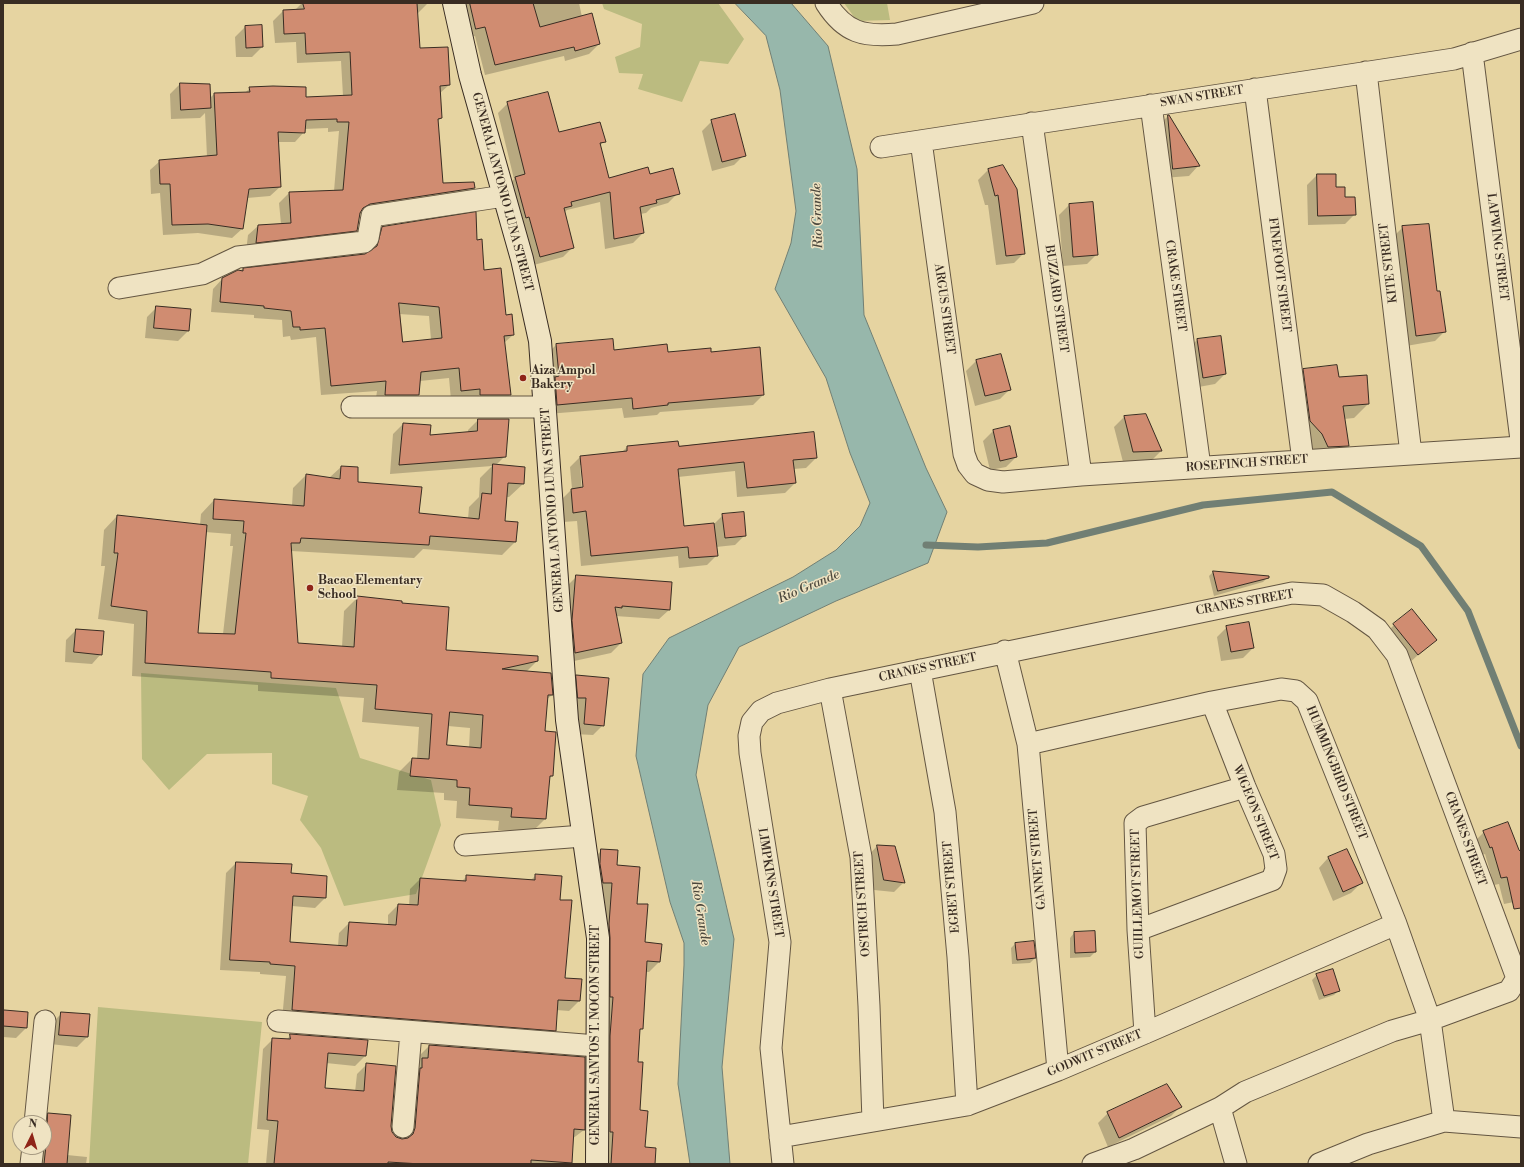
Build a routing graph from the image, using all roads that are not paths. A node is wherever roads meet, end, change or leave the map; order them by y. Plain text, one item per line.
1 (454, 3) edge
2 (826, 3) edge
3 (1033, 3) edge
4 (1521, 39) edge
5 (1472, 53) junction
6 (1366, 72) junction
7 (1255, 89) junction
8 (1151, 105) junction
9 (1032, 123) junction
10 (921, 141) junction
11 (882, 147) dead end
12 (504, 196) junction
13 (119, 288) dead end
14 (545, 406) junction
15 (352, 407) dead end
16 (1521, 440) edge
17 (1521, 447) edge
18 (1411, 454) junction
19 (1304, 461) junction
20 (1200, 467) junction
21 (975, 474) joint
22 (1081, 475) junction
23 (1005, 651) junction
24 (920, 670) junction
25 (830, 689) junction
26 (1212, 702) junction
27 (752, 722) joint
28 (1028, 744) junction
29 (1245, 787) junction
30 (583, 836) junction
31 (465, 845) dead end
32 (1396, 924) junction
33 (1138, 930) junction
34 (1430, 1020) junction
35 (45, 1021) dead end
36 (278, 1021) dead end
37 (411, 1032) junction
38 (1145, 1033) junction
39 (597, 1046) junction
40 (1058, 1070) junction
41 (967, 1105) junction
42 (1220, 1108) junction
43 (36, 1115) edge
44 (873, 1121) junction
45 (1444, 1122) junction
46 (403, 1127) dead end
47 (1521, 1127) edge
48 (780, 1137) junction
49 (1136, 1156) edge
50 (597, 1164) edge
51 (783, 1164) edge
52 (1093, 1164) edge
53 (1236, 1164) edge
54 (1319, 1164) edge

1 - 12 main road, GENERAL ANTONIO LUNA STREET
2 - 3 street
4 - 5 street, SWAN STREET
5 - 6 street, SWAN STREET
5 - 16 street, LAPWING STREET
6 - 7 street, SWAN STREET
6 - 18 street, KITE STREET
7 - 8 street, SWAN STREET
7 - 19 street, FINEFOOT STREET
8 - 9 street, SWAN STREET
8 - 20 street, CRAKE STREET
9 - 10 street, SWAN STREET
9 - 22 street, BUZZARD STREET
10 - 11 street, SWAN STREET
10 - 21 street, ARGUS STREET
12 - 13 street
12 - 14 main road, GENERAL ANTONIO LUNA STREET
14 - 15 street
14 - 30 main road, GENERAL ANTONIO LUNA STREET
17 - 18 street, ROSEFINCH STREET
18 - 19 street, ROSEFINCH STREET
19 - 20 street, ROSEFINCH STREET
20 - 22 street, ROSEFINCH STREET
21 - 22 street, ROSEFINCH STREET
23 - 24 street, CRANES STREET
23 - 28 street, GANNET STREET
23 - 34 street, CRANES STREET
24 - 25 street, CRANES STREET
24 - 41 street, EGRET STREET
25 - 27 street, CRANES STREET
25 - 44 street, OSTRICH STREET
26 - 28 street, HUMMINGBIRD STREET
26 - 29 street, WIGEON STREET
26 - 32 street, HUMMINGBIRD STREET
27 - 48 street, LIMPKINS STREET
28 - 40 street, GANNET STREET
29 - 33 street, GUIILLEMOT STREET
29 - 33 street, WIGEON STREET
30 - 31 street
30 - 39 main road, GENERAL SANTOS T. NOCON STREET
32 - 34 street, HUMMINGBIRD STREET
32 - 38 street, GODWIT STREET
33 - 38 street, GUIILLEMOT STREET
34 - 42 street
34 - 45 street, HUMMINGBIRD STREET
35 - 43 street
36 - 37 street
37 - 39 street
37 - 46 street
38 - 40 street, GODWIT STREET
39 - 50 main road, GENERAL SANTOS T. NOCON STREET
40 - 41 street, GODWIT STREET
41 - 44 street, GODWIT STREET
42 - 49 street
42 - 53 street
44 - 48 street, GODWIT STREET
45 - 47 street
45 - 54 street
48 - 51 street, LIMPKINS STREET
49 - 52 street

